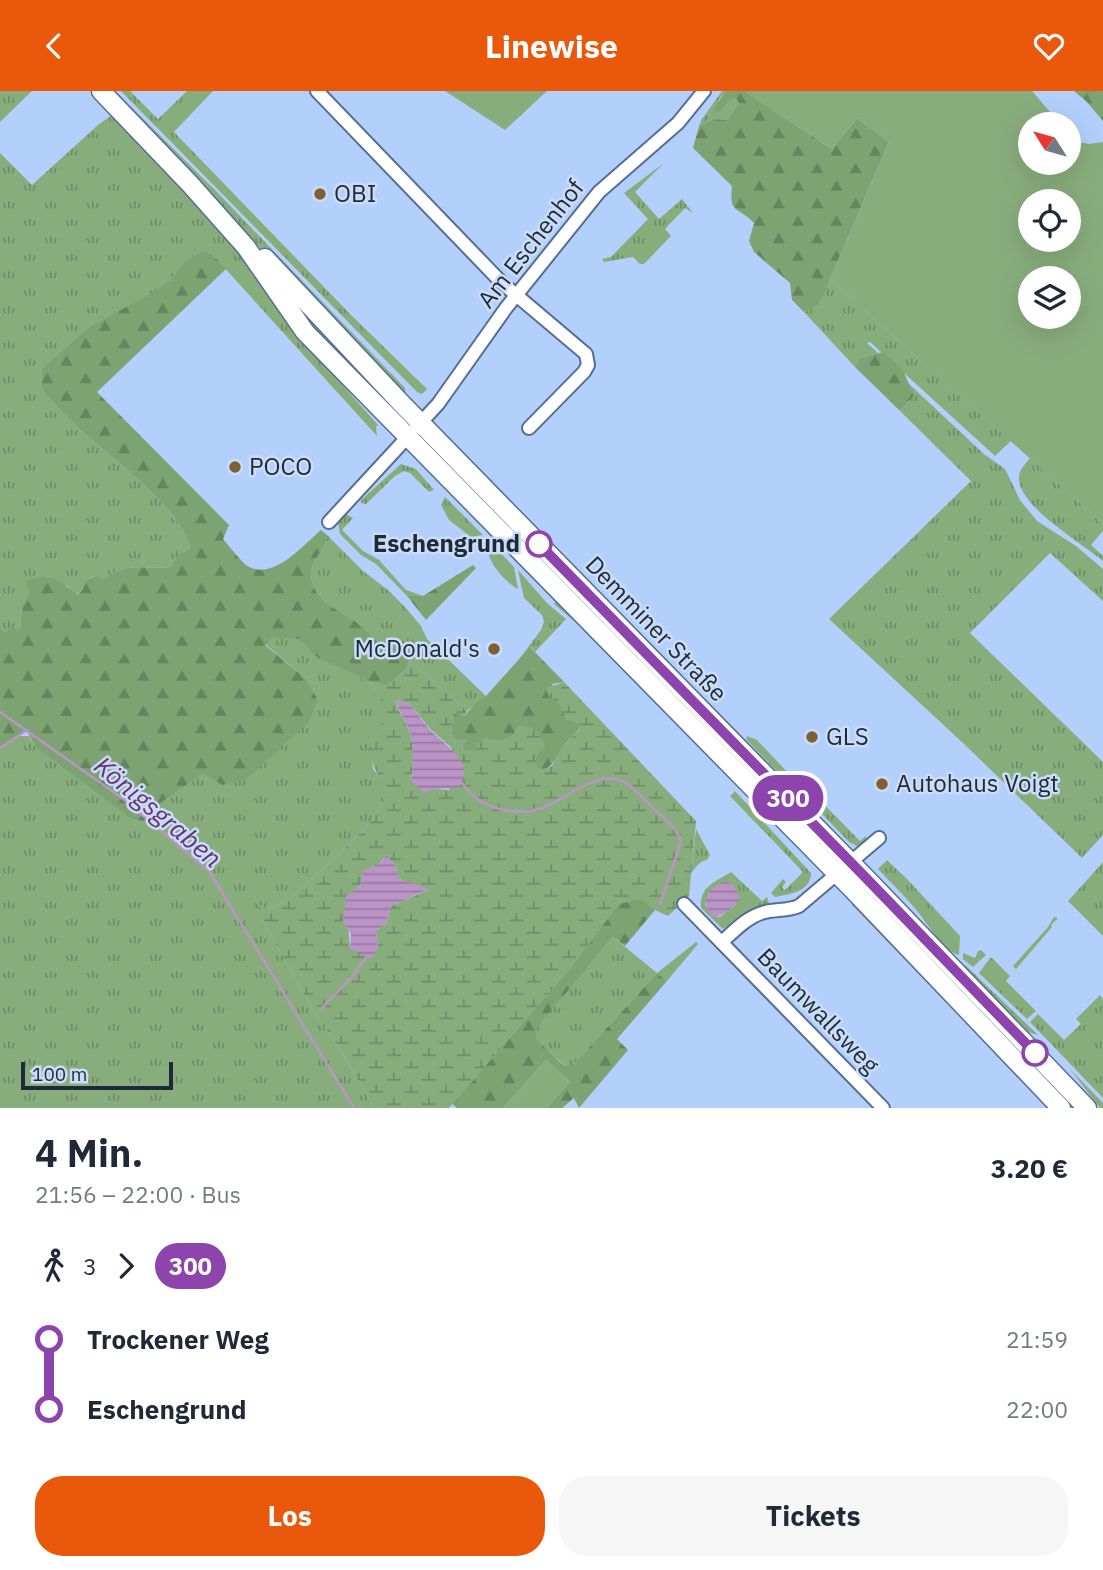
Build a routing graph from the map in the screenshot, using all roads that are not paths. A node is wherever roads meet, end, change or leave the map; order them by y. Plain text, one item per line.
1 (102, 91) edge
2 (317, 91) edge
3 (704, 91) edge
4 (190, 184) junction
5 (517, 295) junction
6 (421, 422) junction
7 (530, 428) dead end
8 (407, 437) junction
9 (328, 522) dead end
10 (879, 838) dead end
11 (845, 869) junction
12 (684, 904) dead end
13 (722, 942) junction
14 (883, 1108) edge
15 (1061, 1108) edge
16 (1087, 1108) edge

1 - 4 main road, Demminer Straße
2 - 5 street
3 - 5 street, Am Eschenhof
4 - 6 main road, Demminer Straße
4 - 8 main road, Demminer Straße
5 - 6 street, Am Eschenhof
5 - 7 street
6 - 8 street, Am Eschenhof
6 - 11 main road, Demminer Straße
8 - 9 street
8 - 11 main road, Demminer Straße
10 - 11 street, Baumwallsweg
11 - 13 street, Baumwallsweg
11 - 15 main road, Demminer Straße
11 - 16 main road, Demminer Straße
12 - 13 street, Baumwallsweg
13 - 14 street, Baumwallsweg

